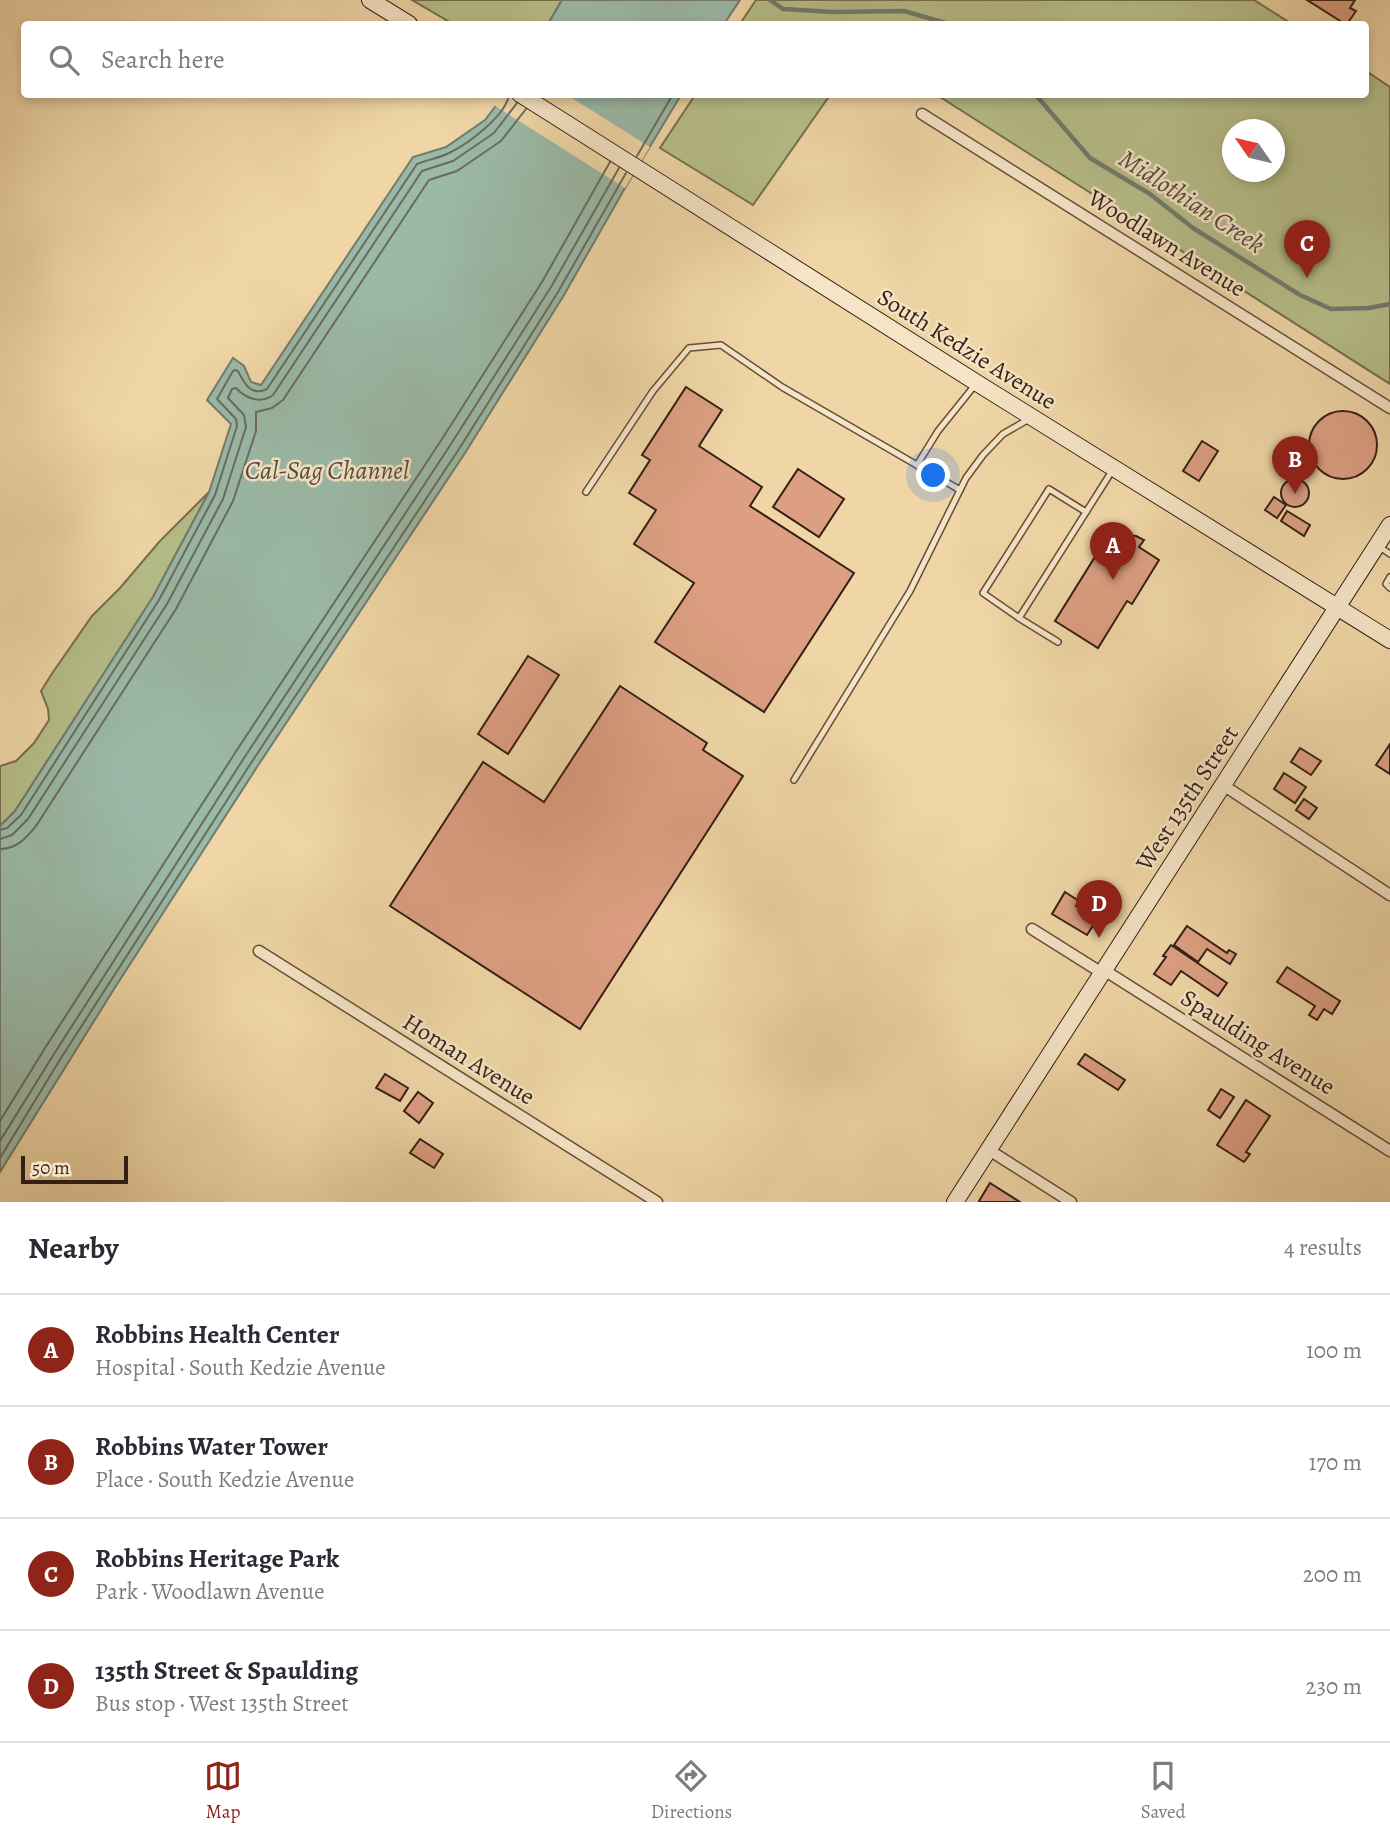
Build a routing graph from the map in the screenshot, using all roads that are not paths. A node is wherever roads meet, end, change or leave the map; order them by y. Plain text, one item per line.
1 (370, 0) edge
2 (404, 21) edge
3 (526, 98) edge
4 (922, 114) dead end
5 (976, 383) junction
6 (1390, 408) edge
7 (1031, 417) junction
8 (917, 465) junction
9 (1113, 468) junction
10 (960, 490) junction
11 (586, 492) dead end
12 (1086, 512) junction
13 (1390, 525) edge
14 (1383, 549) edge
15 (1390, 577) edge
16 (1390, 588) edge
17 (1338, 606) junction
18 (1019, 618) junction
19 (1390, 640) edge
20 (1058, 642) dead end
21 (794, 780) dead end
22 (1223, 785) junction
23 (1390, 895) edge
24 (1032, 929) dead end
25 (259, 951) dead end
26 (1103, 971) junction
27 (989, 1150) junction
28 (1390, 1151) edge
29 (657, 1202) edge
30 (955, 1202) edge
31 (1071, 1202) edge

1 - 2 main road
3 - 5 main road, South Kedzie Avenue
4 - 6 street, Woodlawn Avenue
5 - 7 main road, South Kedzie Avenue
5 - 8 lane
7 - 9 main road, South Kedzie Avenue
7 - 10 lane
8 - 10 lane
8 - 11 lane
9 - 12 lane
9 - 17 main road, South Kedzie Avenue
10 - 21 lane
12 - 18 lane
12 - 18 lane
13 - 14 main road, West 135th Street
14 - 17 main road, West 135th Street
15 - 16 lane
17 - 19 main road, South Kedzie Avenue
17 - 22 main road, West 135th Street
18 - 20 lane
22 - 23 street
22 - 26 main road, West 135th Street
24 - 26 street, Spaulding Avenue
25 - 29 street, Homan Avenue
26 - 27 main road, West 135th Street
26 - 28 street, Spaulding Avenue
27 - 30 main road, West 135th Street
27 - 31 street

